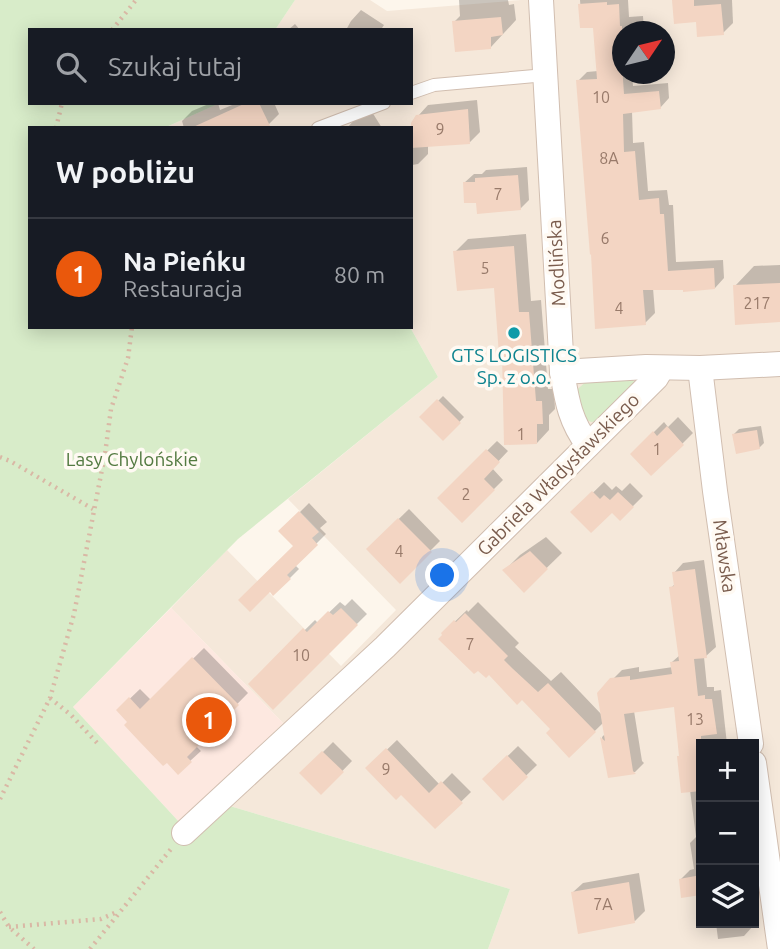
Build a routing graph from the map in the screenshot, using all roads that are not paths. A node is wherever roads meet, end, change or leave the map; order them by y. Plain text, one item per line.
1 (541, 0) edge
2 (546, 75) junction
3 (413, 92) edge
4 (379, 105) edge
5 (323, 126) edge
6 (780, 364) edge
7 (662, 368) junction
8 (700, 368) junction
9 (562, 372) junction
10 (588, 445) junction
11 (750, 739) edge
12 (759, 799) edge
13 (184, 833) road end
14 (780, 949) edge

1 - 2 street, Modlińska
2 - 3 lane
2 - 9 street, Modlińska
4 - 5 lane
6 - 8 street
7 - 8 street
7 - 9 street
7 - 10 street, Gabriela Władysławskiego
8 - 11 street, Mławska
9 - 10 street, Modlińska
10 - 13 street, Gabriela Władysławskiego
12 - 14 street

